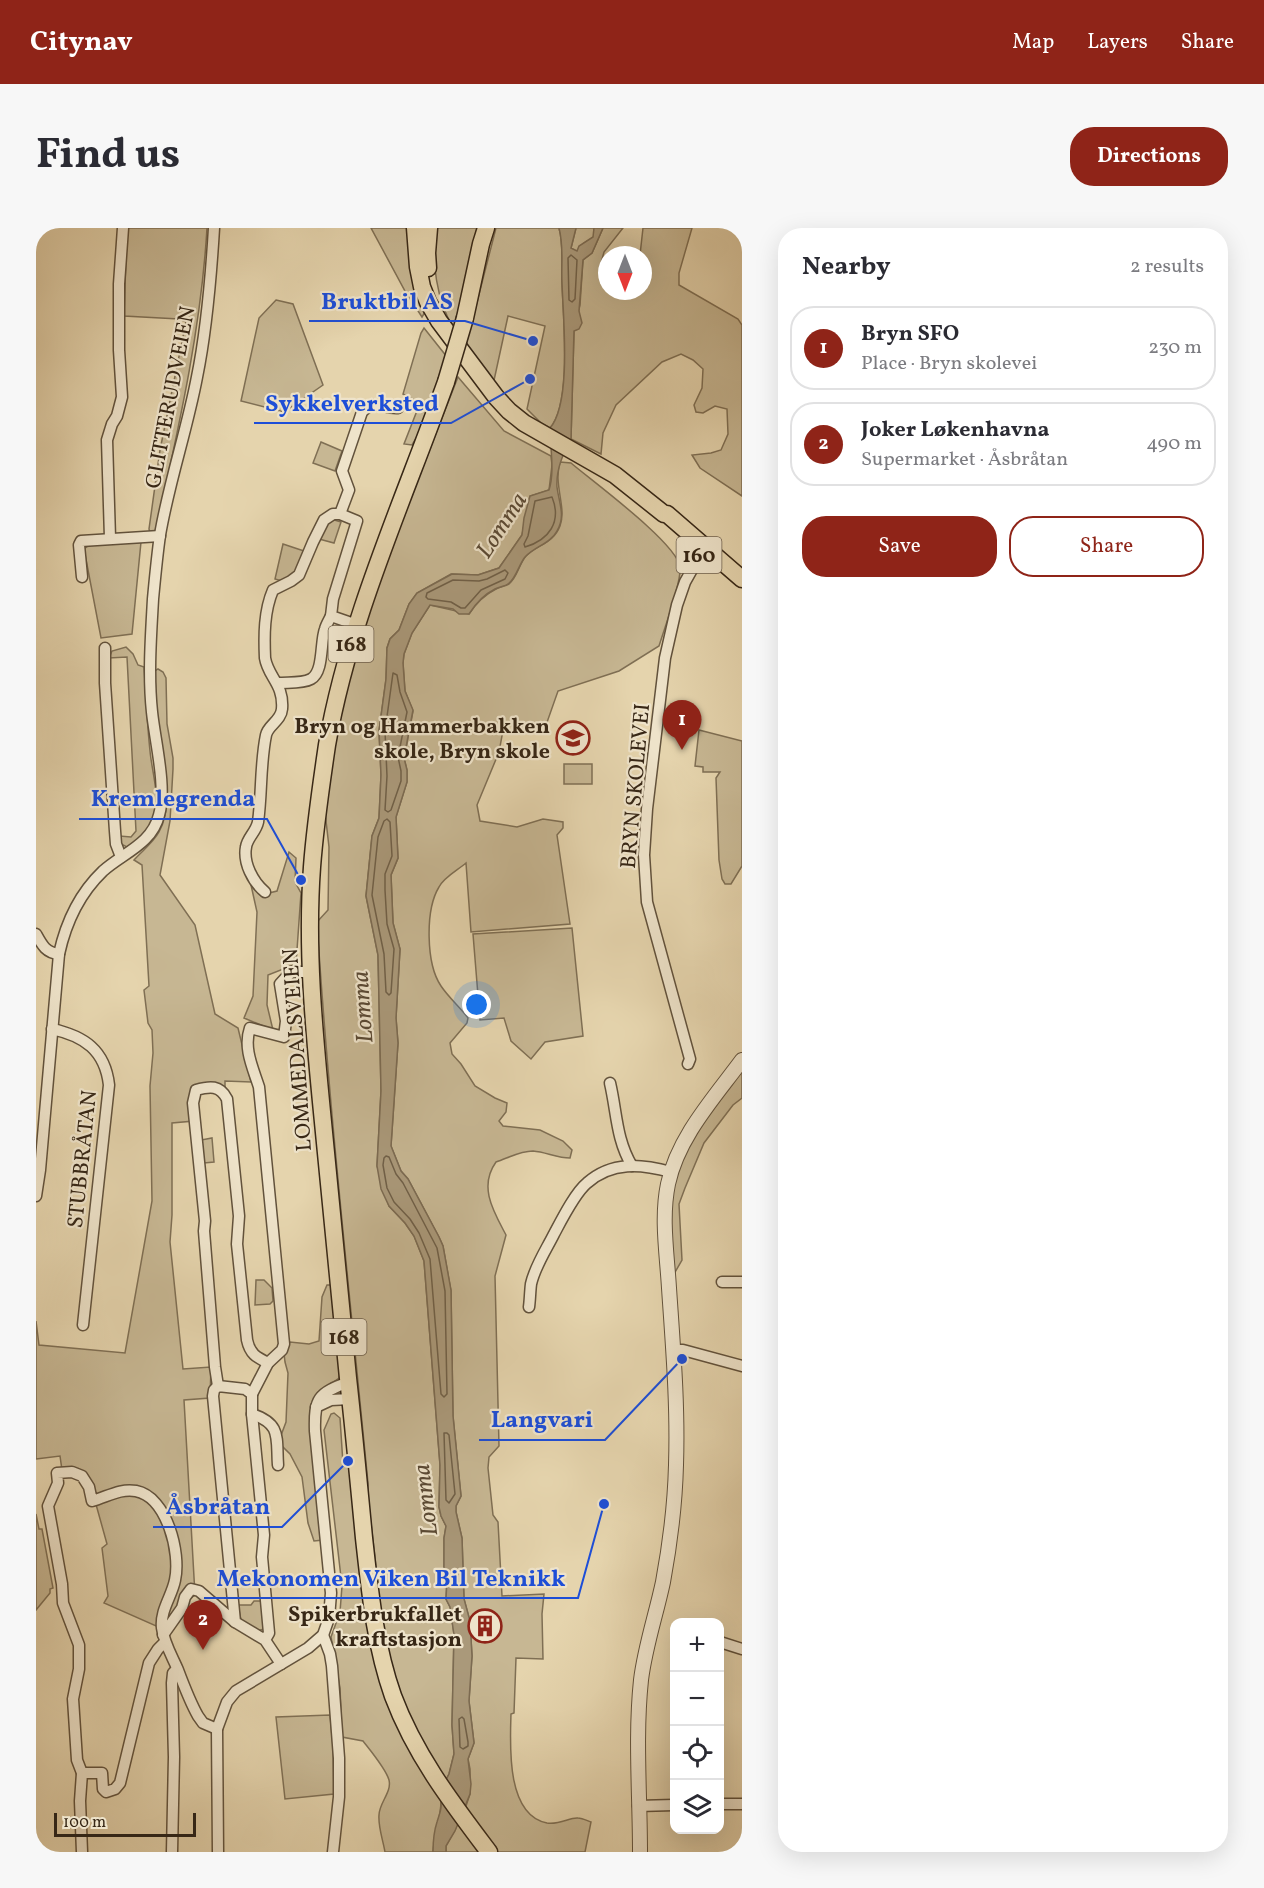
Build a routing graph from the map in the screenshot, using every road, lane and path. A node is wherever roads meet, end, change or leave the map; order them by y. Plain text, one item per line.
1 (123, 228) edge
2 (214, 228) edge
3 (415, 228) edge
4 (429, 228) edge
5 (486, 228) edge
6 (449, 334) junction
7 (398, 408) dead end
8 (340, 514) junction
9 (160, 536) junction
10 (110, 538) junction
11 (704, 554) junction
12 (82, 577) dead end
13 (742, 579) edge
14 (742, 587) edge
15 (331, 616) junction
16 (357, 625) junction
17 (105, 648) dead end
18 (278, 683) junction
19 (121, 857) junction
20 (265, 892) dead end
21 (36, 934) edge
22 (59, 954) junction
23 (311, 972) junction
24 (52, 1029) junction
25 (742, 1060) edge
26 (688, 1064) dead end
27 (610, 1083) dead end
28 (632, 1166) junction
29 (671, 1172) junction
30 (36, 1196) edge
31 (723, 1282) dead end
32 (742, 1282) edge
33 (529, 1307) dead end
34 (83, 1324) dead end
35 (673, 1350) junction
36 (268, 1363) junction
37 (742, 1366) edge
38 (349, 1382) junction
39 (218, 1386) junction
40 (252, 1394) junction
41 (350, 1399) junction
42 (316, 1407) junction
43 (252, 1414) junction
44 (278, 1465) dead end
45 (235, 1622) junction
46 (323, 1635) junction
47 (164, 1639) junction
48 (265, 1640) junction
49 (724, 1643) edge
50 (742, 1649) edge
51 (281, 1664) junction
52 (177, 1669) junction
53 (218, 1729) junction
54 (82, 1773) junction
55 (724, 1804) edge
56 (742, 1804) edge
57 (670, 1805) edge
58 (638, 1806) junction
59 (82, 1852) edge
60 (172, 1852) edge
61 (218, 1852) edge
62 (333, 1852) edge
63 (489, 1852) edge
64 (640, 1852) edge

1 - 10 street, GLITTERUDVEIEN
2 - 9 street, GLITTERUDVEIEN
3 - 6 main road, 160
4 - 6 main road, 160
5 - 16 main road, LOMMEDALSVEIEN / 168, bridge
6 - 11 main road, 160
7 - 8 street
8 - 15 street
8 - 18 street
9 - 10 street
9 - 19 street, GLITTERUDVEIEN
10 - 12 street
11 - 13 main road, 160
11 - 14 main road, 160
11 - 26 street, BRYN SKOLEVEI
15 - 16 street
15 - 18 street
16 - 23 main road, LOMMEDALSVEIEN / 168
17 - 19 street
18 - 20 street
19 - 22 street, GLITTERUDVEIEN
21 - 22 street
22 - 24 street, GLITTERUDVEIEN
23 - 36 street
23 - 38 main road, LOMMEDALSVEIEN / 168
24 - 30 street, GLITTERUDVEIEN
24 - 34 street, STUBBRÅTAN
25 - 29 street
27 - 28 street
28 - 29 street
28 - 33 street
29 - 35 street
31 - 32 street
35 - 37 street
35 - 58 street
36 - 39 street
36 - 40 street
38 - 41 main road, LOMMEDALSVEIEN / 168
38 - 42 street
39 - 40 street
39 - 45 street
40 - 43 street
41 - 42 street
41 - 63 main road, LOMMEDALSVEIEN / 168
42 - 46 street
43 - 44 street
43 - 48 street
45 - 47 street
45 - 48 street
46 - 51 street
46 - 62 street
47 - 52 street
47 - 54 street
47 - 54 street
48 - 51 street
49 - 50 street
51 - 53 street
52 - 53 street
52 - 60 street
53 - 61 street
54 - 59 street
55 - 56 street
57 - 58 street
58 - 64 street

